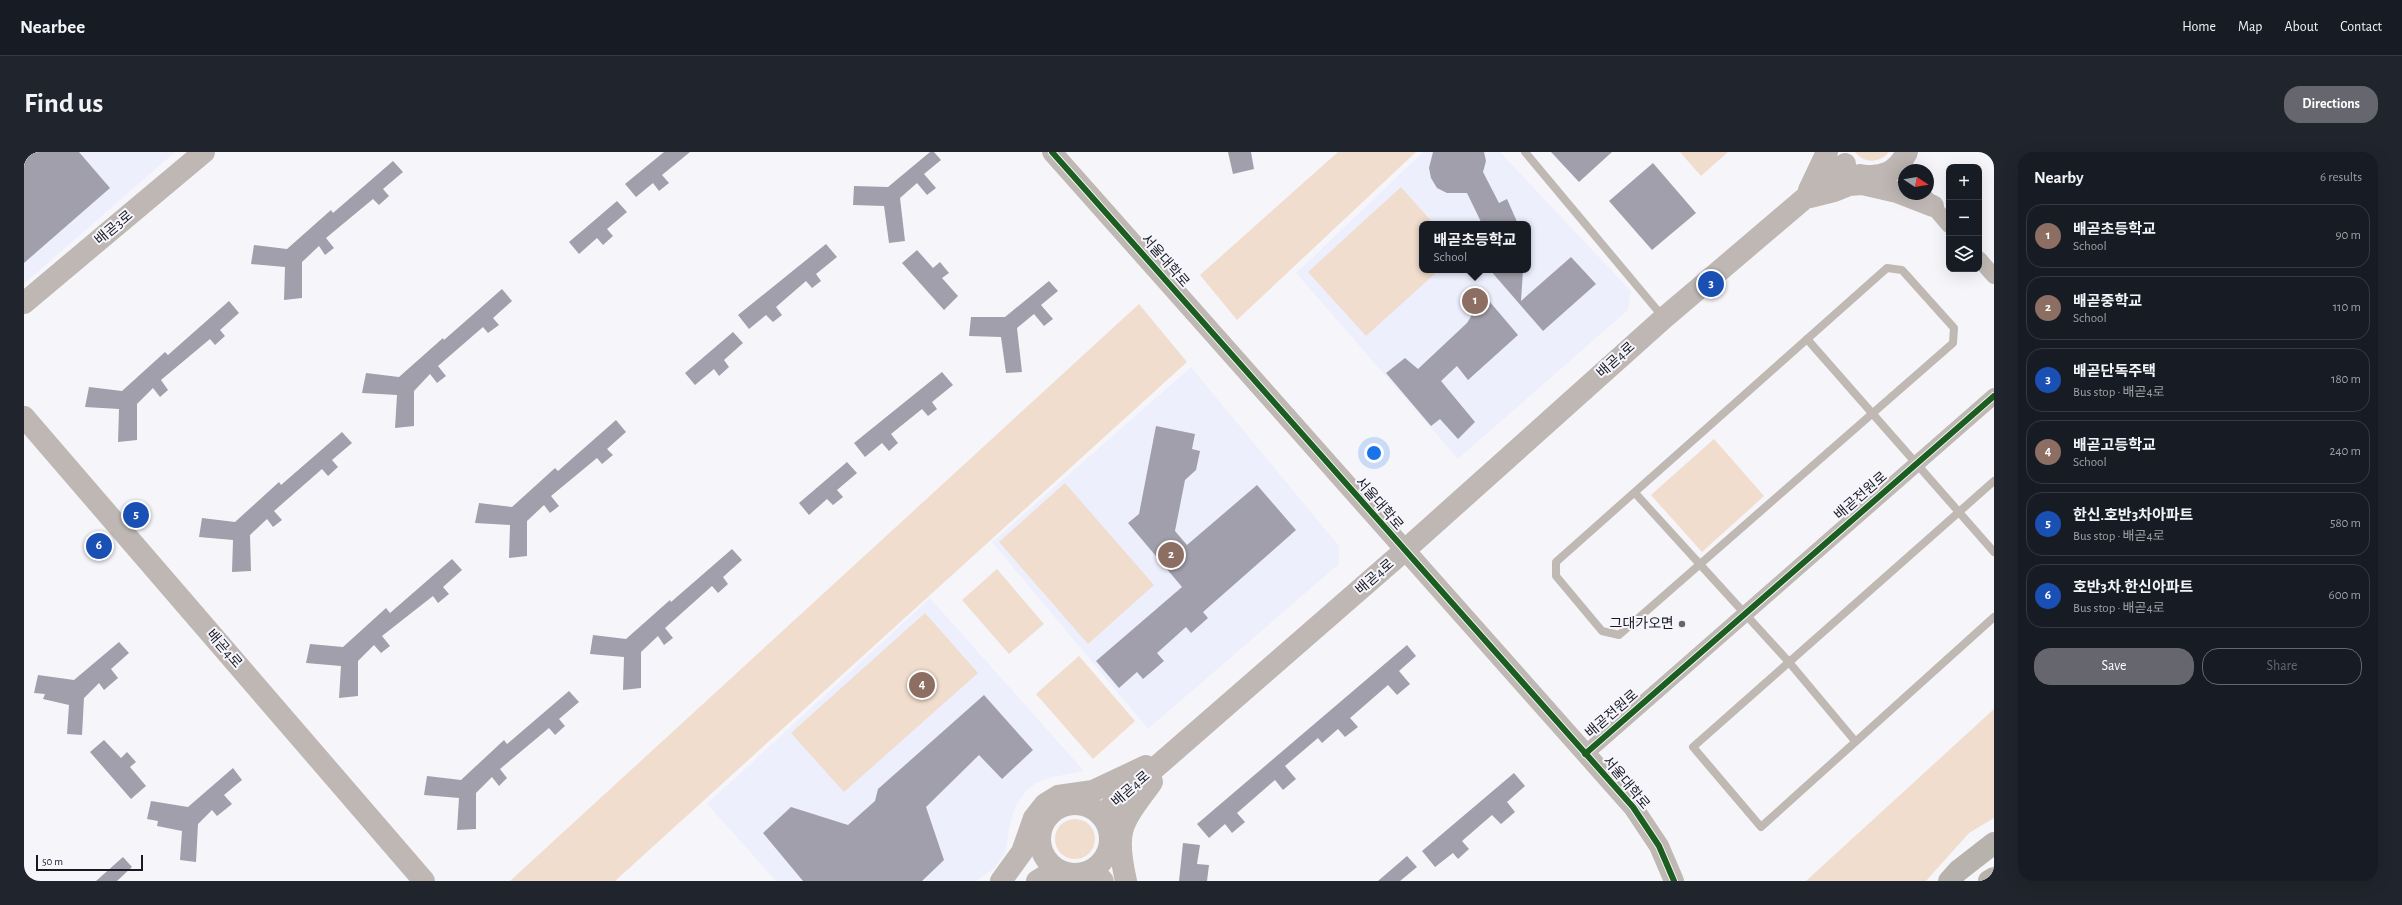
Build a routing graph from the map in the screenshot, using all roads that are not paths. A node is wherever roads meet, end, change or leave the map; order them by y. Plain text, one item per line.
1 (204, 152) edge
2 (1052, 152) edge
3 (1525, 152) edge
4 (1827, 152) edge
5 (1915, 152) edge
6 (1841, 158) edge
7 (1907, 164) edge
8 (1898, 169) edge
9 (1898, 192) edge
10 (1804, 198) junction
11 (1929, 200) edge
12 (1946, 221) edge
13 (1982, 262) edge
14 (1994, 276) edge
15 (24, 304) edge
16 (1664, 318) junction
17 (1807, 339) junction
18 (1994, 396) edge
19 (1873, 414) junction
20 (24, 417) edge
21 (1916, 464) junction
22 (1994, 481) edge
23 (1635, 493) junction
24 (1958, 513) junction
25 (1404, 551) junction
26 (1994, 552) edge
27 (1700, 564) junction
28 (1744, 615) junction
29 (1994, 617) edge
30 (1788, 661) junction
31 (1856, 741) junction
32 (1171, 754) junction
33 (1585, 754) junction
34 (1101, 815) junction
35 (1040, 843) junction
36 (1994, 843) edge
37 (1060, 871) junction
38 (1099, 875) edge
39 (1994, 878) edge
40 (424, 881) edge
41 (1001, 881) edge
42 (1014, 881) edge
43 (1037, 881) edge
44 (1126, 881) edge
45 (1674, 881) edge
46 (1949, 881) edge
47 (1990, 881) edge

1 - 15 main road, 배곧3로
2 - 25 street, 서울대학로
3 - 16 lane
4 - 10 main road
5 - 7 main road
6 - 8 main road, 배곧4로
6 - 10 main road, 배곧4로
9 - 10 main road
10 - 16 main road, 배곧4로
11 - 12 street
13 - 14 street
16 - 25 main road, 배곧4로
17 - 19 lane
17 - 19 lane
17 - 23 lane
18 - 21 street, 배곧전원로
19 - 21 lane
19 - 27 lane
20 - 40 main road, 배곧4로
21 - 24 lane
21 - 28 street, 배곧전원로
22 - 24 lane
23 - 27 lane
23 - 27 lane
24 - 26 lane
24 - 30 lane
25 - 32 main road, 배곧4로
25 - 33 street, 서울대학로
27 - 28 lane
28 - 30 lane
28 - 33 street, 배곧전원로
29 - 31 lane
30 - 31 lane
30 - 31 lane
32 - 34 main road, 배곧4로
32 - 41 main road
32 - 44 main road
33 - 45 street, 서울대학로
34 - 35 main road
34 - 38 main road
35 - 37 main road
35 - 42 main road
36 - 46 highway
37 - 38 main road
37 - 43 main road
39 - 47 highway

